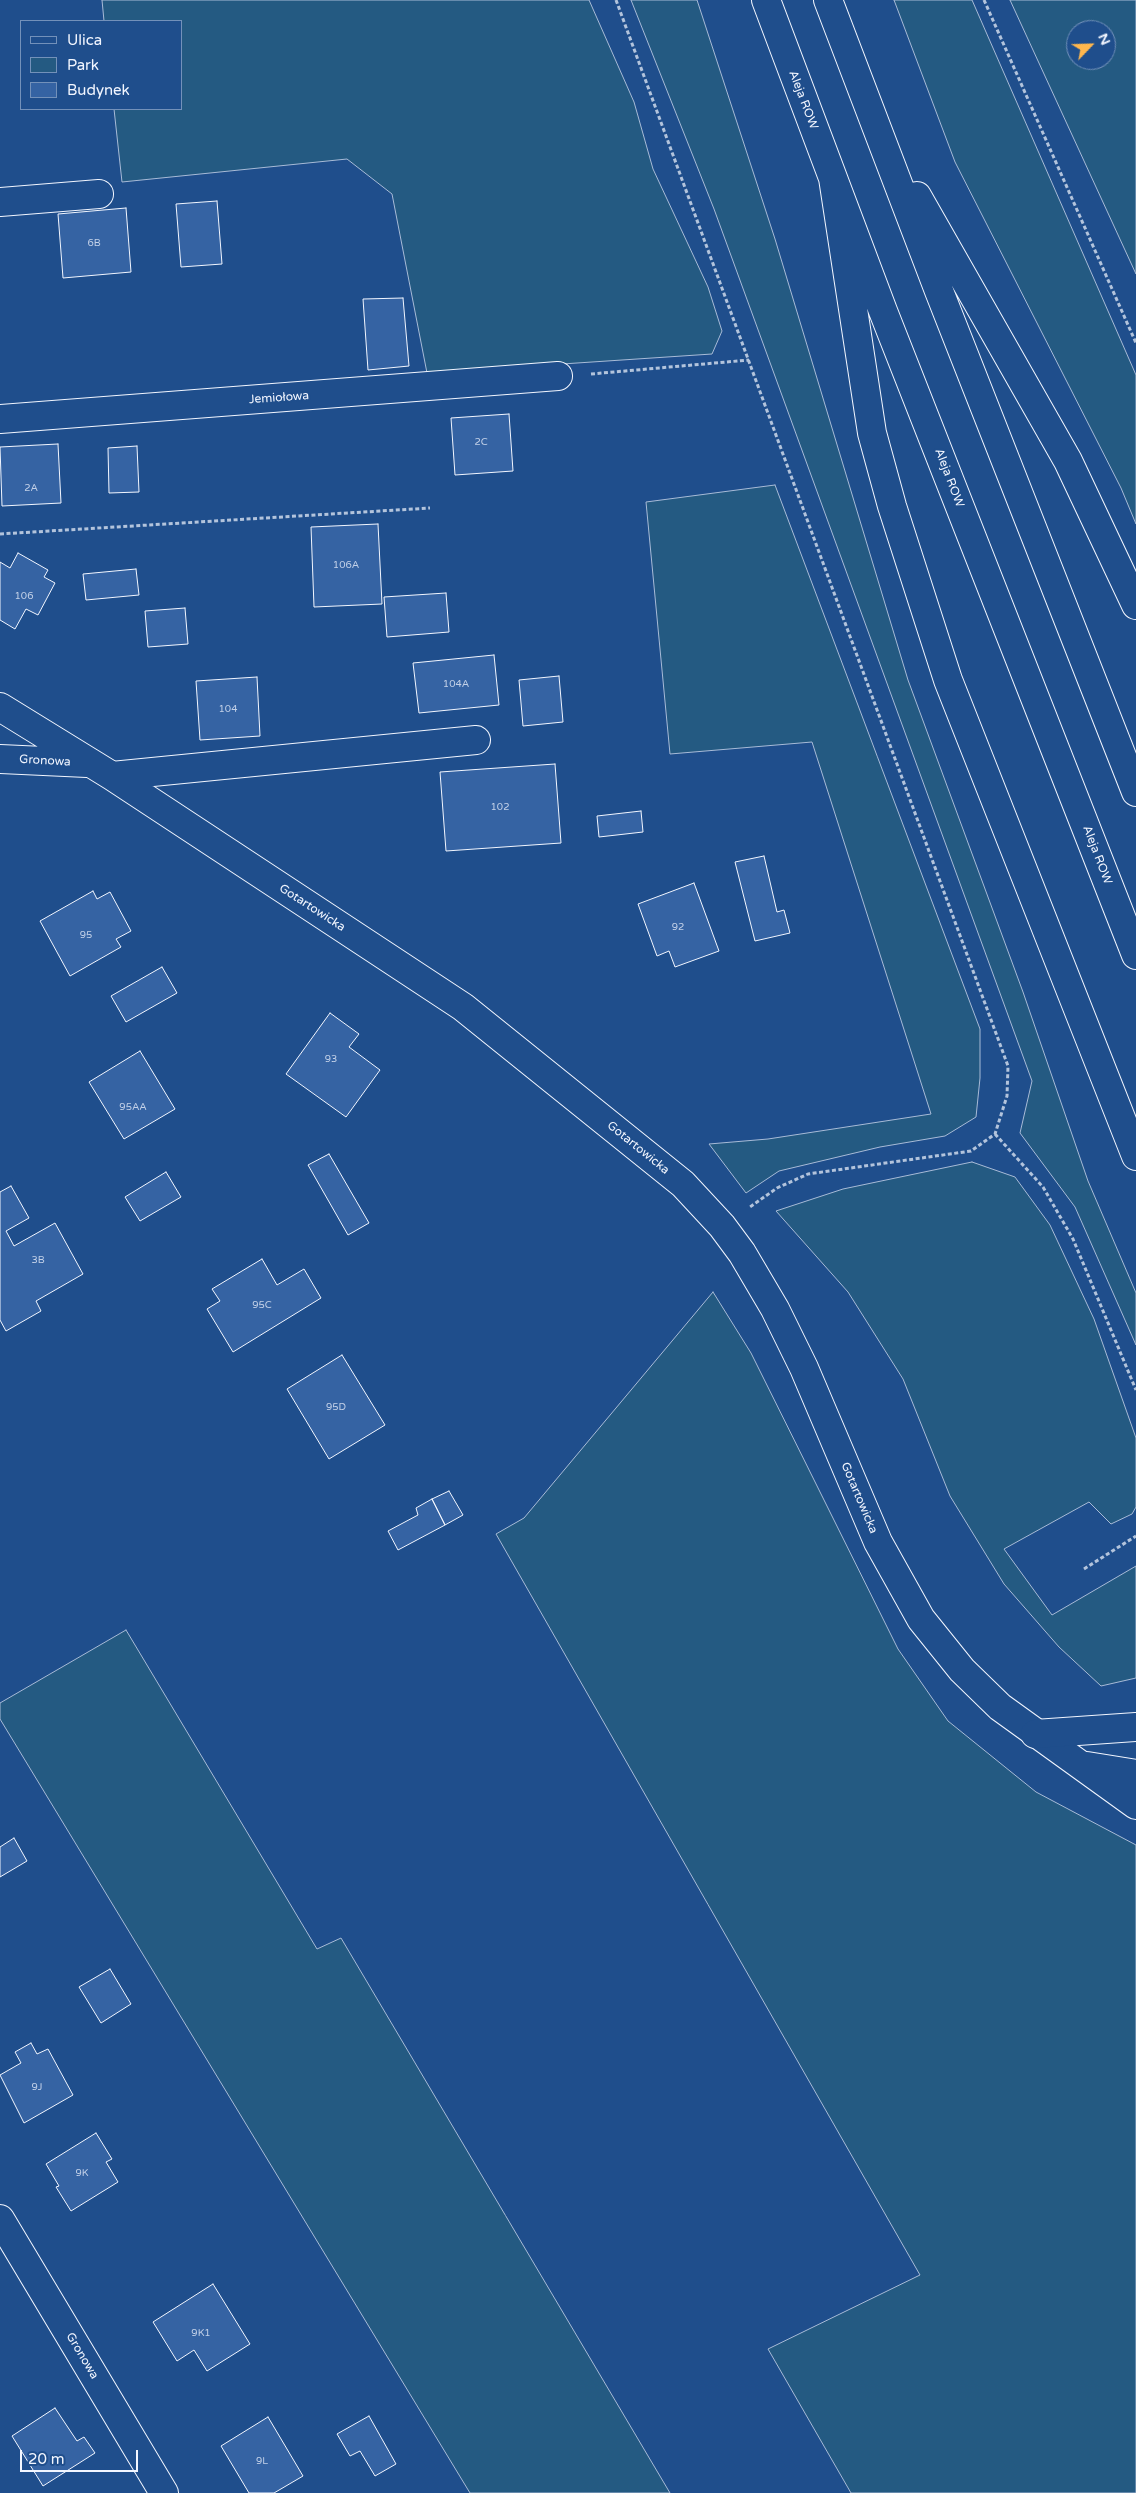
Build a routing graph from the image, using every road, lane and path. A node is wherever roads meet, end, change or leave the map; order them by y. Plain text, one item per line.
1 (616, 0) edge
2 (766, 0) edge
3 (828, 0) edge
4 (984, 0) edge
5 (873, 118) junction
6 (832, 178) junction
7 (99, 194) dead end
8 (0, 202) edge
9 (1136, 343) edge
10 (749, 360) junction
11 (558, 376) joint
12 (0, 419) edge
13 (430, 508) dead end
14 (0, 534) edge
15 (1136, 605) edge
16 (0, 707) edge
17 (476, 740) dead end
18 (0, 759) edge
19 (101, 770) junction
20 (1136, 792) edge
21 (1136, 955) edge
22 (995, 1134) junction
23 (1136, 1156) edge
24 (722, 1226) junction
25 (1136, 1390) edge
26 (1136, 1536) edge
27 (1084, 1569) dead end
28 (1136, 1727) edge
29 (1035, 1734) junction
30 (1083, 1765) junction
31 (1136, 1774) edge
32 (1136, 1805) edge
33 (0, 2219) edge
34 (164, 2493) edge

1 - 10 path
2 - 6 main road, Aleja ROW
3 - 5 main road
4 - 9 path
5 - 15 main road
5 - 20 main road
6 - 21 main road, Aleja ROW
6 - 23 main road
7 - 8 main road
10 - 11 path
10 - 22 path
11 - 12 main road, Jemiołowa
13 - 14 path
16 - 19 main road, Gotartowicka
17 - 19 main road, Gronowa
18 - 19 main road, Gronowa
19 - 24 main road, Gotartowicka
22 - 24 path
22 - 25 path
24 - 29 main road, Gotartowicka
26 - 27 path
28 - 29 main road
29 - 30 main road, Gotartowicka
30 - 31 main road, Gotartowicka
30 - 32 main road, Gotartowicka
33 - 34 main road, Gronowa

